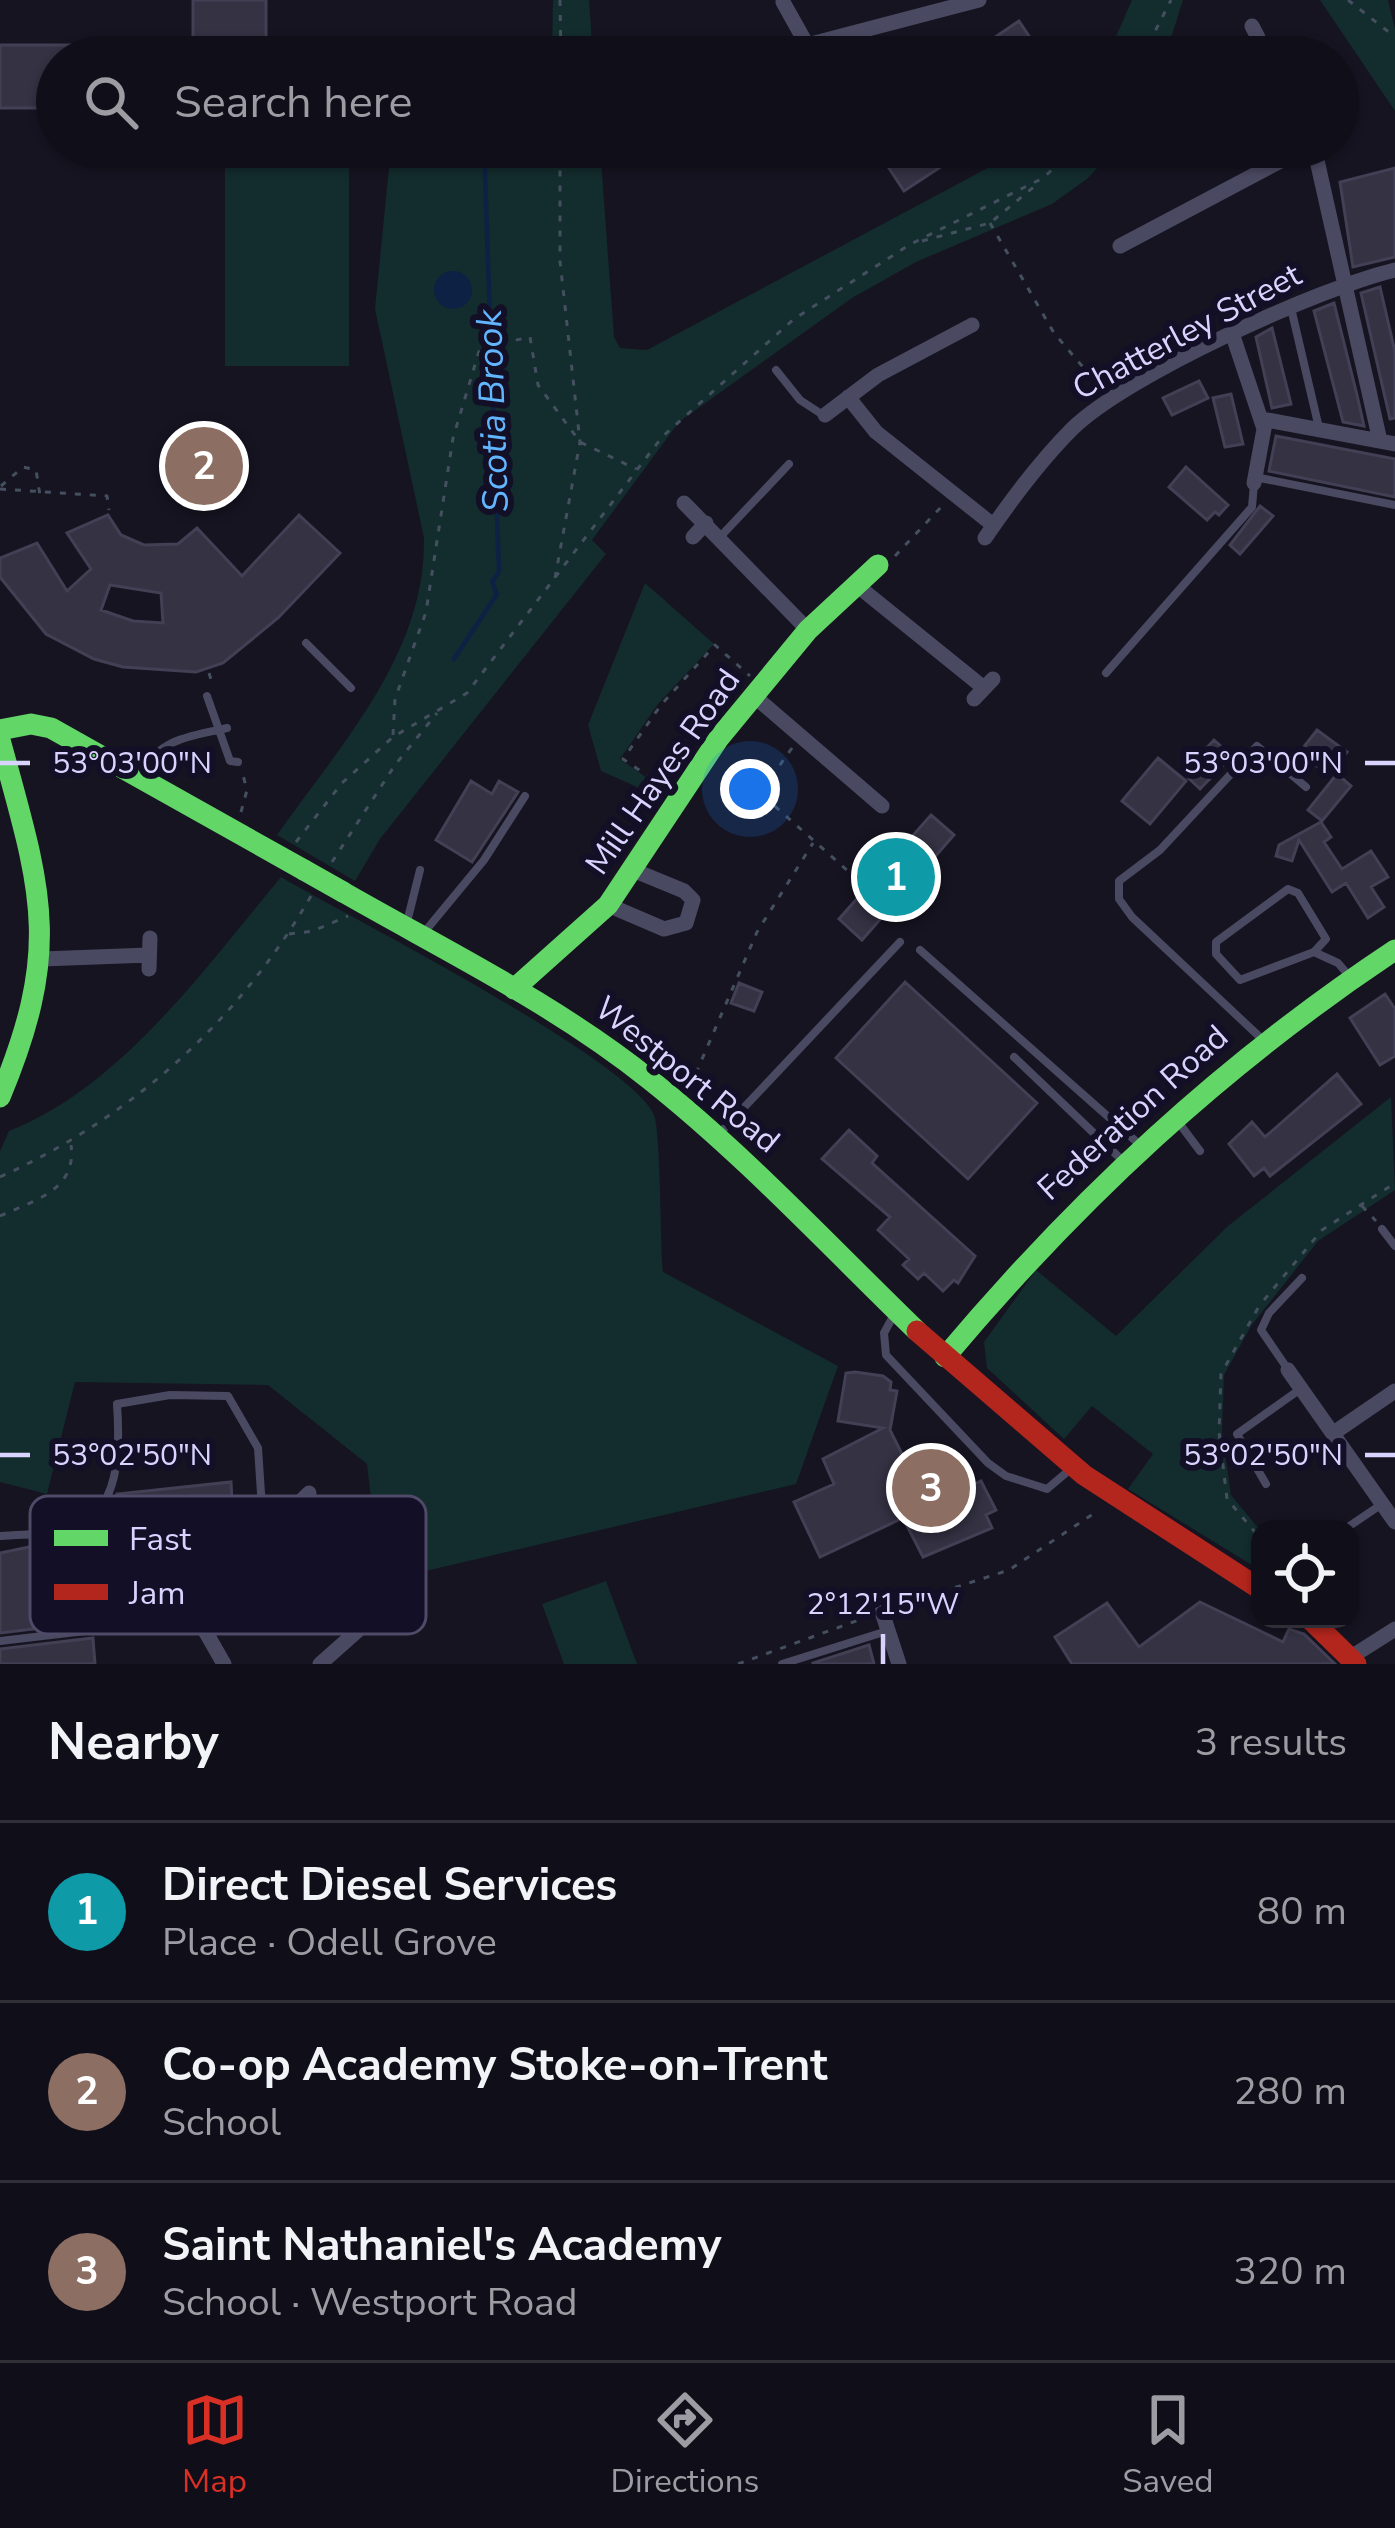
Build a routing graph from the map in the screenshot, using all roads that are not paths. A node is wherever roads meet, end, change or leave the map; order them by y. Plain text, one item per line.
1 (979, 0) edge
2 (783, 2) edge
3 (1252, 26) dead end
4 (802, 36) edge
5 (841, 36) edge
6 (1257, 36) edge
7 (1270, 168) edge
8 (1315, 168) edge
9 (1120, 246) dead end
10 (1395, 270) edge
11 (1344, 282) junction
12 (1291, 308) junction
13 (972, 325) dead end
14 (1233, 336) junction
15 (776, 370) dead end
16 (848, 397) junction
17 (825, 415) joint
18 (1262, 419) junction
19 (1319, 430) junction
20 (1388, 443) edge
21 (789, 464) dead end
22 (1255, 480) junction
23 (685, 502) dead end
24 (1395, 505) edge
25 (706, 523) junction
26 (693, 537) dead end
27 (720, 537) junction
28 (878, 565) road end
29 (859, 587) junction
30 (808, 630) junction
31 (306, 643) dead end
32 (1106, 673) dead end
33 (351, 688) dead end
34 (984, 689) dead end
35 (758, 692) junction
36 (207, 696) dead end
37 (227, 728) dead end
38 (0, 730) edge
39 (216, 730) junction
40 (0, 740) edge
41 (238, 762) road end
42 (140, 778) junction
43 (1306, 787) dead end
44 (525, 796) dead end
45 (882, 806) dead end
46 (420, 870) dead end
47 (633, 870) junction
48 (608, 905) junction
49 (413, 932) junction
50 (1326, 939) junction
51 (900, 942) dead end
52 (920, 950) dead end
53 (1395, 950) edge
54 (1314, 952) junction
55 (150, 954) dead end
56 (42, 959) junction
57 (1344, 970) junction
58 (514, 989) junction
59 (1263, 1040) junction
60 (1014, 1058) dead end
61 (0, 1097) edge
62 (1171, 1113) junction
63 (717, 1136) junction
64 (1139, 1144) junction
65 (1200, 1151) dead end
66 (1123, 1161) junction
67 (1382, 1229) road end
68 (1395, 1246) edge
69 (1302, 1278) dead end
70 (896, 1310) junction
71 (945, 1357) junction
72 (1288, 1370) joint
73 (1301, 1389) junction
74 (1395, 1391) edge
75 (1335, 1432) junction
76 (1074, 1466) junction
77 (1266, 1484) dead end
78 (106, 1496) edge
79 (261, 1496) edge
80 (1382, 1504) junction
81 (1358, 1520) edge
82 (1395, 1522) edge
83 (30, 1533) edge
84 (0, 1536) edge
85 (1251, 1584) edge
86 (882, 1612) road end
87 (1319, 1628) edge
88 (1395, 1629) edge
89 (888, 1630) junction
90 (60, 1634) edge
91 (207, 1634) edge
92 (361, 1634) edge
93 (0, 1641) edge
94 (1354, 1661) edge
95 (224, 1664) edge
96 (320, 1664) edge
97 (782, 1664) edge
98 (899, 1664) edge

1 - 5 street
2 - 4 street
3 - 6 street
7 - 9 street
8 - 11 street
10 - 11 street, Chatterley Street
11 - 12 street, Chatterley Street
11 - 20 street
12 - 14 street, Chatterley Street
12 - 19 lane
13 - 16 street
14 - 16 street, Chatterley Street
14 - 18 street
15 - 17 lane
16 - 17 street
18 - 19 street
18 - 22 street
19 - 20 street
21 - 27 lane
22 - 24 lane
22 - 32 lane
23 - 25 street
25 - 26 street
25 - 27 street
27 - 30 street
28 - 29 street, Mill Hayes Road
29 - 30 street, Mill Hayes Road
29 - 34 street
30 - 35 street, Mill Hayes Road
31 - 33 lane
35 - 45 street
35 - 47 street, Mill Hayes Road
36 - 39 lane
37 - 39 lane
38 - 42 street, Westport Road
39 - 41 lane
39 - 42 lane
40 - 56 street
42 - 49 street, Westport Road, bridge
43 - 59 lane
44 - 49 lane
46 - 49 lane
47 - 48 street, Mill Hayes Road
47 - 48 street
48 - 58 street, Mill Hayes Road
49 - 58 street, Westport Road
50 - 54 lane
50 - 54 lane
50 - 57 lane
51 - 63 lane
52 - 64 lane
53 - 57 street, Federation Road
54 - 57 lane
55 - 56 street
56 - 61 street
57 - 59 street, Federation Road
58 - 63 street, Westport Road
59 - 62 street, Federation Road
60 - 66 lane
62 - 64 street, Federation Road
62 - 65 lane
63 - 70 street, Westport Road
64 - 66 street, Federation Road
66 - 71 street, Federation Road
67 - 68 lane
69 - 72 lane
70 - 71 street, Westport Road
70 - 76 lane
71 - 76 street, Westport Road
72 - 73 street
73 - 75 street
73 - 77 lane
74 - 75 street
75 - 80 street
76 - 85 street, Westport Road
78 - 79 lane
80 - 81 lane
80 - 82 street
83 - 84 lane
86 - 89 street
87 - 94 street
88 - 94 street
89 - 97 lane
89 - 98 street
90 - 93 lane
91 - 95 street
92 - 96 street

